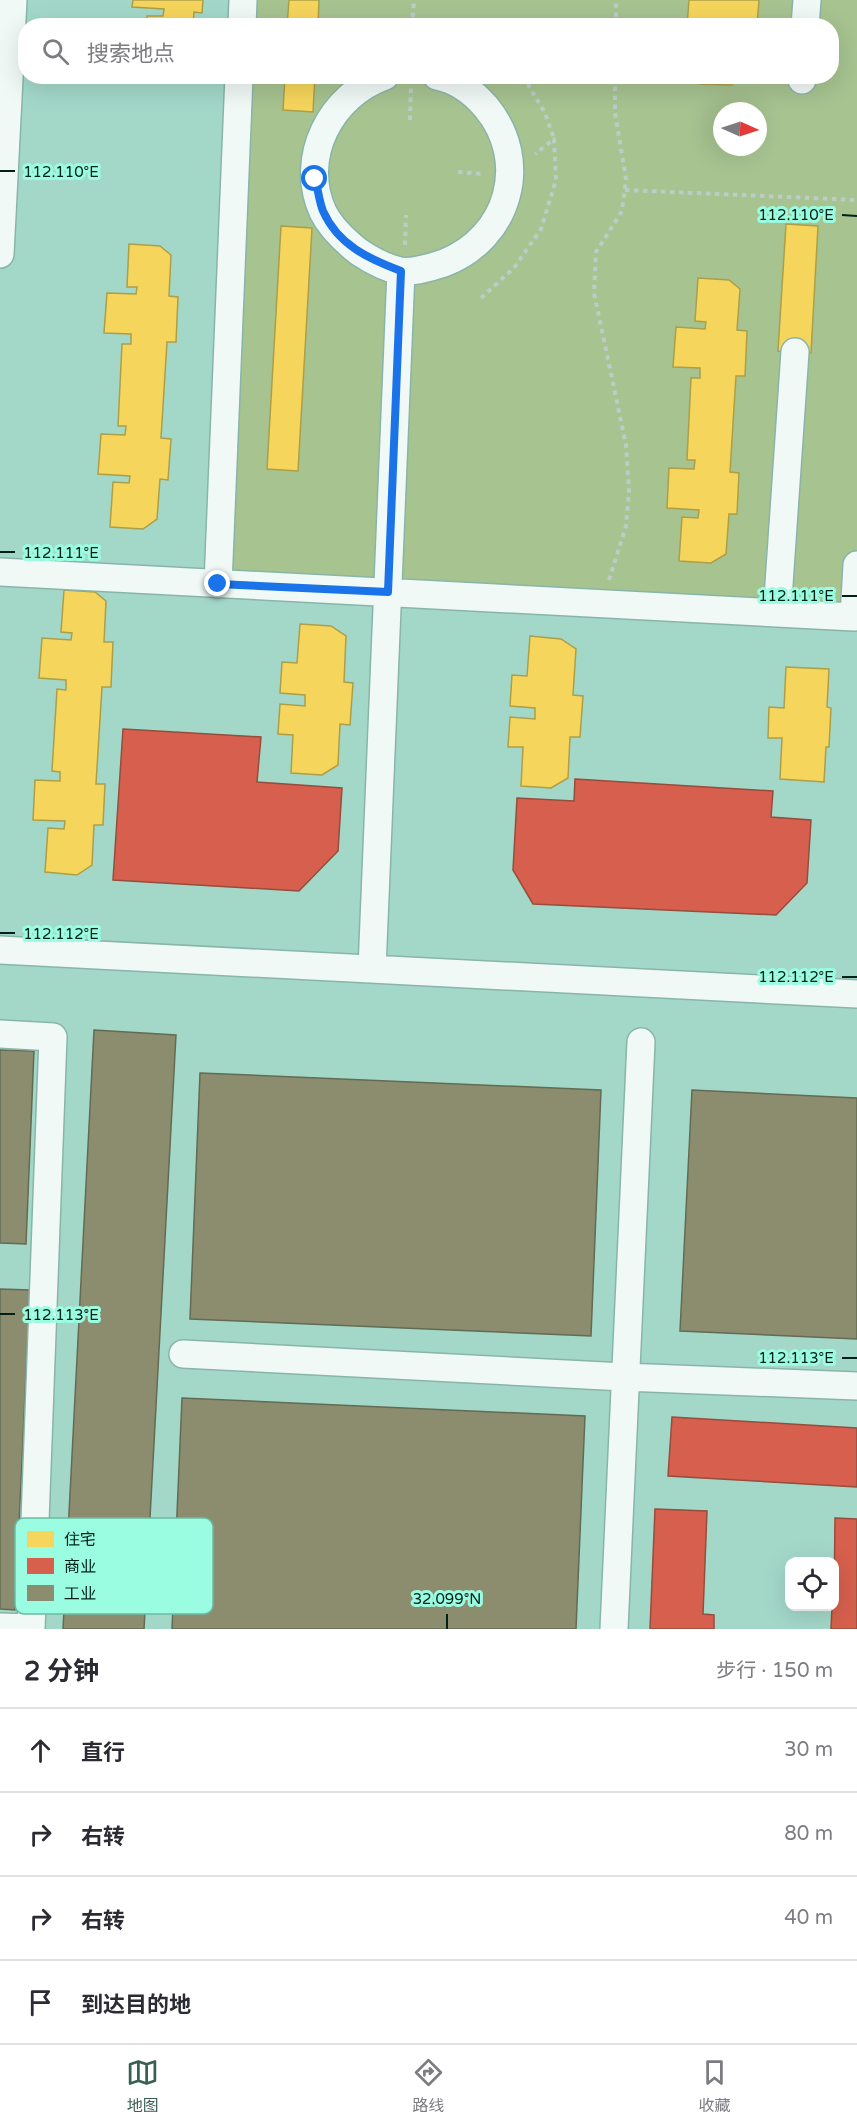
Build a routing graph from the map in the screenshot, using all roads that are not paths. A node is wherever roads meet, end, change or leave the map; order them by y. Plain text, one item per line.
1 (13, 0) edge
2 (243, 0) edge
3 (807, 0) edge
4 (242, 18) edge
5 (806, 18) edge
6 (239, 84) edge
7 (370, 84) edge
8 (457, 84) edge
9 (0, 254) edge
10 (401, 271) junction
11 (795, 352) dead end
12 (857, 564) edge
13 (0, 572) edge
14 (218, 584) junction
15 (388, 592) junction
16 (777, 613) junction
17 (0, 950) edge
18 (372, 969) junction
19 (857, 994) edge
20 (0, 1034) edge
21 (641, 1042) dead end
22 (183, 1354) dead end
23 (624, 1377) junction
24 (857, 1386) edge
25 (35, 1518) edge
26 (32, 1614) edge
27 (0, 1627) edge
28 (31, 1629) edge
29 (614, 1629) edge

1 - 9 street
2 - 4 street
3 - 5 street
6 - 14 street
7 - 10 street
8 - 10 street
10 - 15 street
11 - 16 street
12 - 16 street
13 - 14 street
14 - 15 street
15 - 16 street
15 - 18 street
17 - 18 street
18 - 19 street
20 - 25 street
21 - 23 street
22 - 23 street
23 - 24 street
23 - 29 street
26 - 28 street
27 - 28 street

